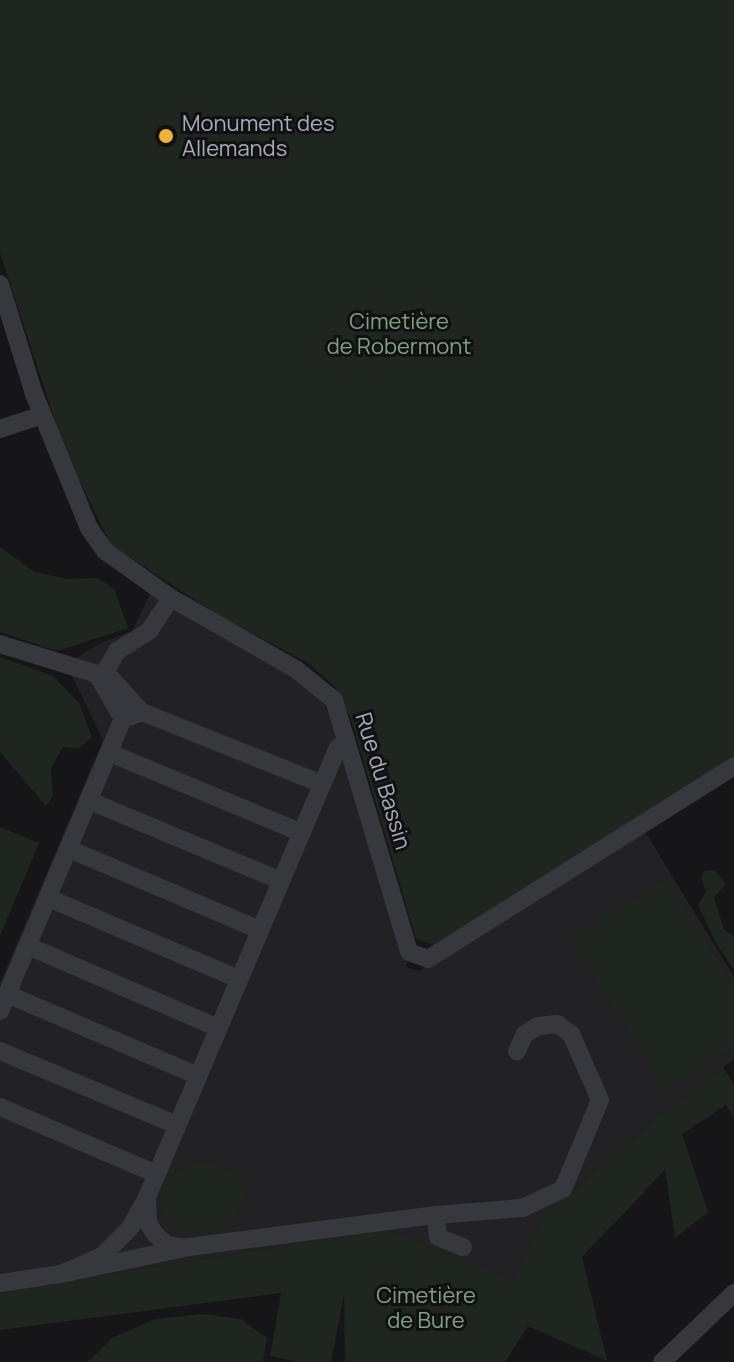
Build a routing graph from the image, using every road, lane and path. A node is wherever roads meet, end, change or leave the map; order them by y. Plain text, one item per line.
1 (0, 284) edge
2 (42, 415) junction
3 (0, 429) edge
4 (171, 598) junction
5 (0, 644) edge
6 (101, 673) junction
7 (142, 712) junction
8 (123, 719) junction
9 (338, 748) dead end
10 (110, 753) junction
11 (734, 766) edge
12 (322, 784) junction
13 (90, 801) junction
14 (302, 833) junction
15 (69, 849) junction
16 (281, 881) junction
17 (48, 898) junction
18 (260, 930) junction
19 (28, 946) junction
20 (239, 979) junction
21 (4, 1002) edge
22 (218, 1028) junction
23 (0, 1051) edge
24 (517, 1051) dead end
25 (198, 1076) junction
26 (0, 1107) edge
27 (177, 1125) junction
28 (156, 1174) junction
29 (147, 1197) junction
30 (436, 1215) junction
31 (189, 1247) junction
32 (463, 1247) dead end
33 (61, 1274) junction
34 (0, 1283) edge
35 (734, 1293) edge
36 (662, 1362) edge

1 - 2 street, Rue du Bassin
2 - 3 street
2 - 4 street, Rue du Bassin
4 - 6 street
4 - 11 street, Rue du Bassin
5 - 6 street
6 - 7 street
6 - 8 street
7 - 8 street
7 - 12 street
8 - 10 street
9 - 12 street
10 - 13 street
10 - 14 street
12 - 14 street
13 - 15 street
13 - 16 street
14 - 16 street
15 - 17 street
15 - 18 street
16 - 18 street
17 - 19 street
17 - 20 street
18 - 20 street
19 - 21 street
19 - 22 street
20 - 22 street
21 - 25 street
22 - 25 street
23 - 27 street
24 - 30 street
25 - 27 street
26 - 28 street
27 - 28 street
28 - 29 street
29 - 31 street
29 - 33 street
30 - 31 street
30 - 32 street
31 - 33 street
33 - 34 street
35 - 36 street

